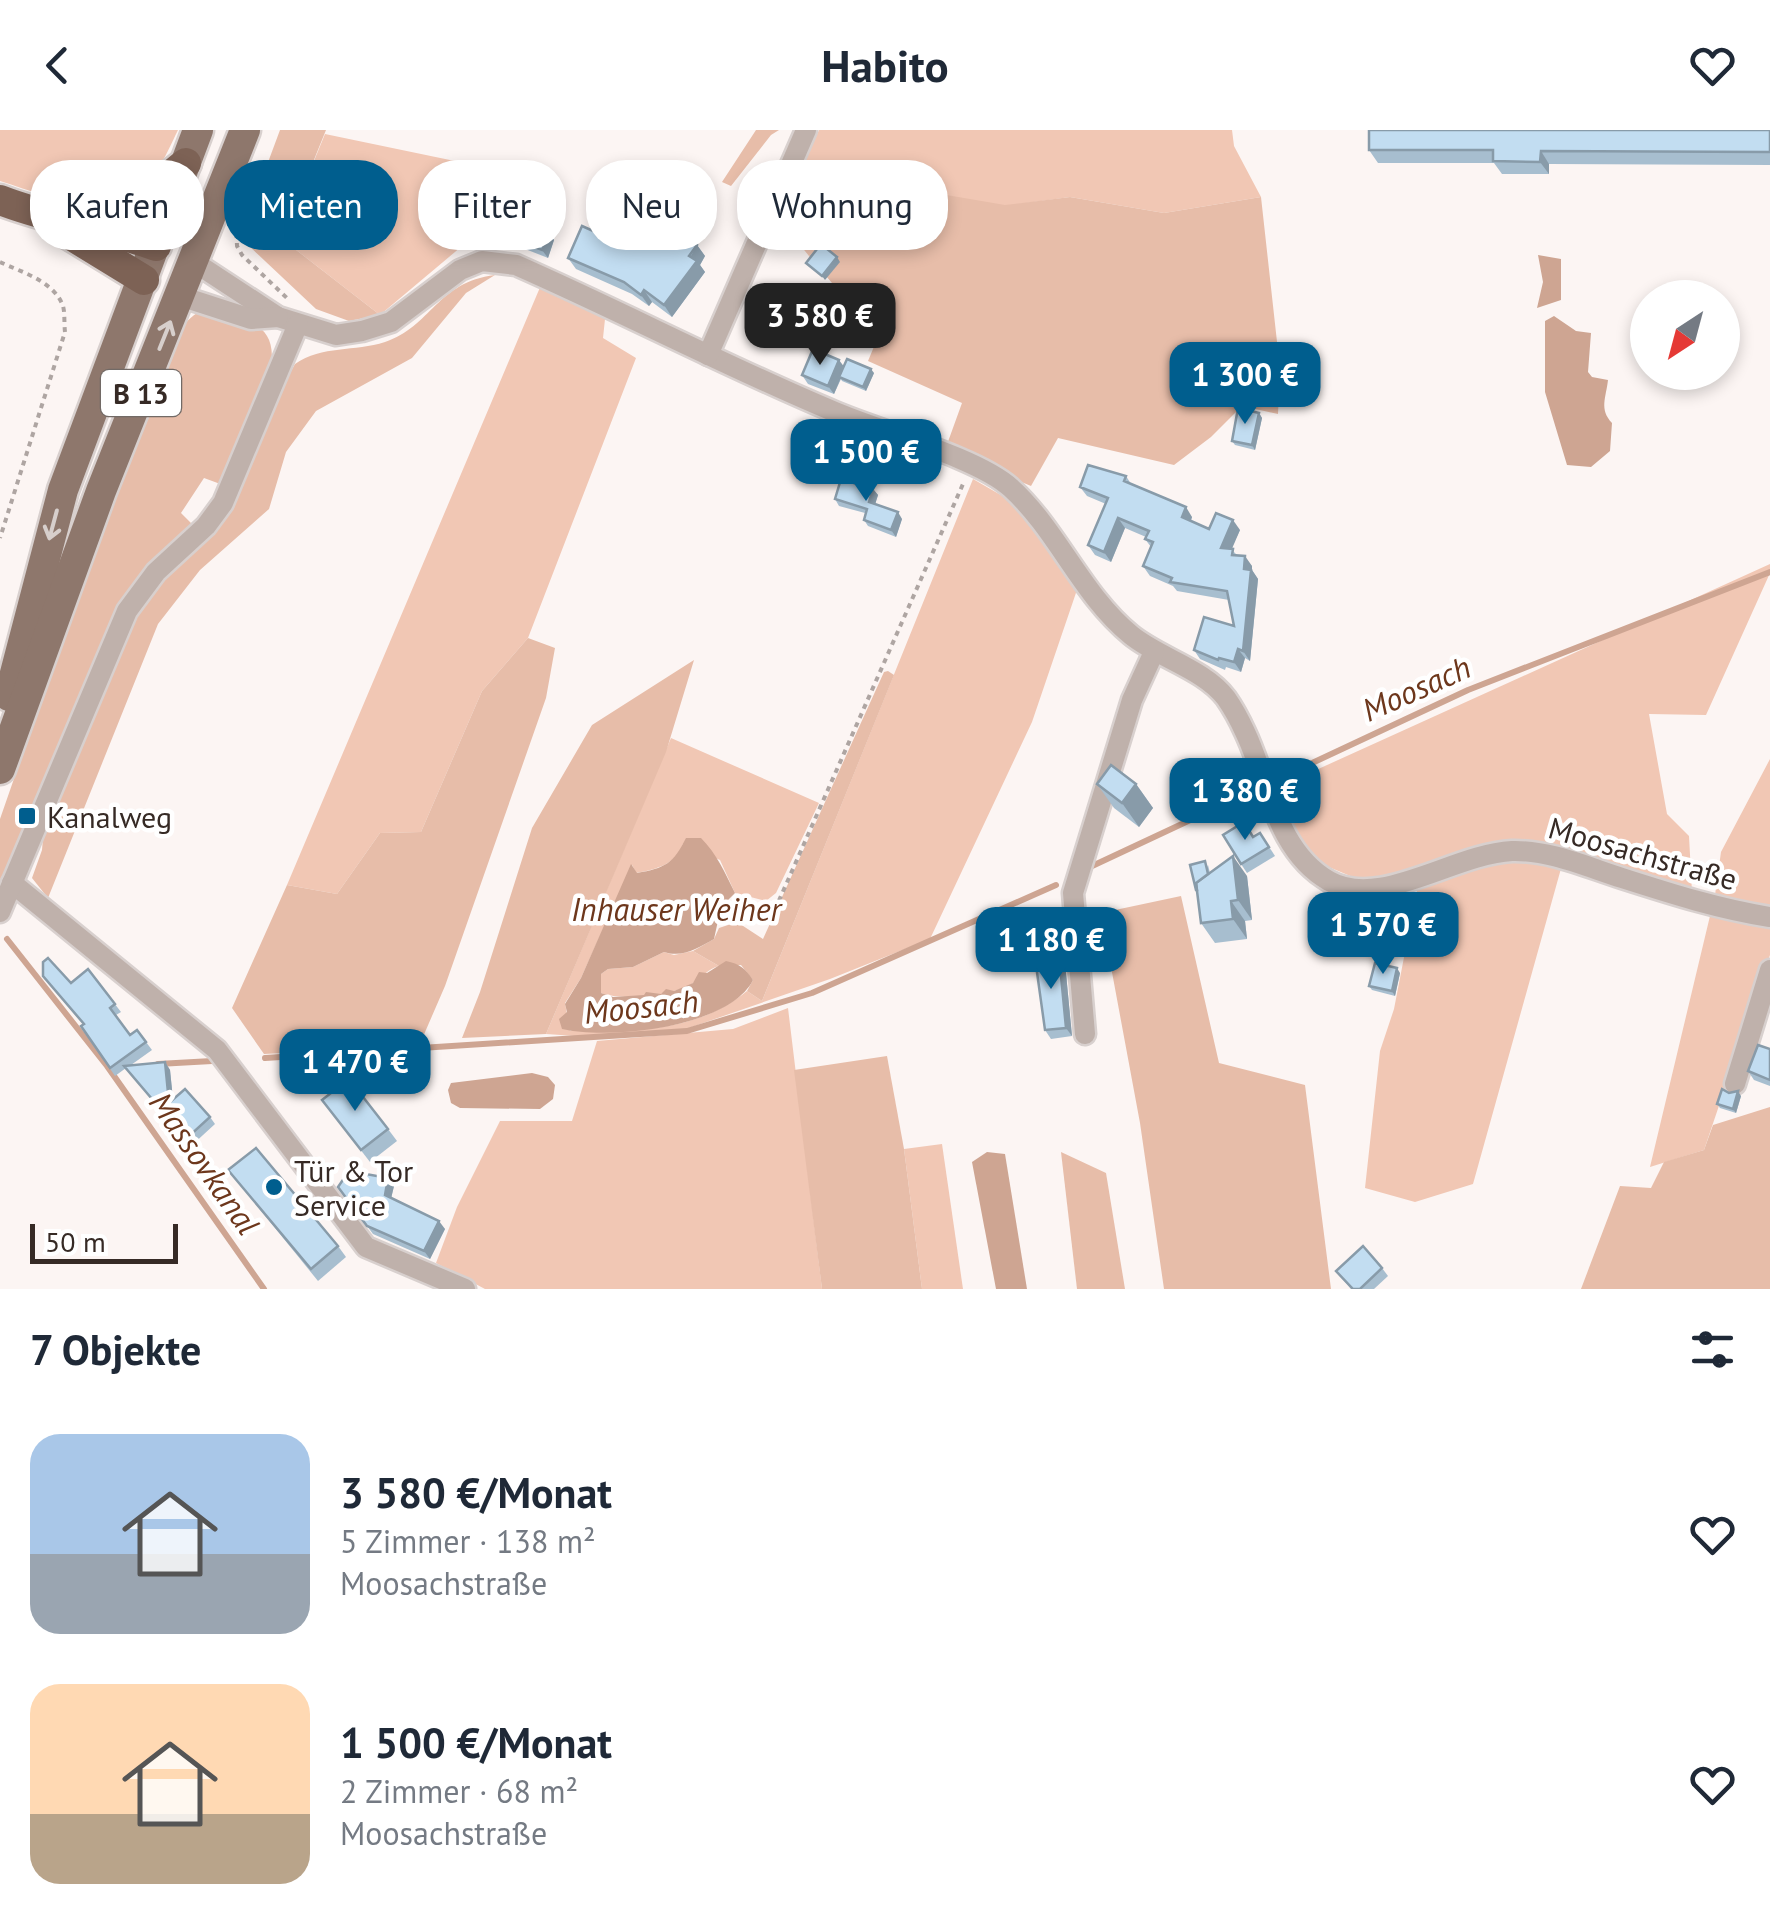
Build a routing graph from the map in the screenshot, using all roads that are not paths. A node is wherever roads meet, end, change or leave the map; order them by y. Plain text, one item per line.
1 (198, 130) edge
2 (246, 130) edge
3 (806, 130) edge
4 (187, 160) edge
5 (0, 200) edge
6 (30, 211) edge
7 (95, 250) edge
8 (155, 250) edge
9 (166, 250) edge
10 (194, 262) junction
11 (144, 280) junction
12 (180, 296) junction
13 (288, 321) junction
14 (708, 355) junction
15 (1154, 652) junction
16 (0, 737) edge
17 (0, 769) edge
18 (12, 882) junction
19 (0, 912) edge
20 (1770, 916) edge
21 (1770, 970) edge
22 (1085, 1034) dead end
23 (1735, 1084) dead end
24 (465, 1289) edge

1 - 4 main road, B 13
2 - 10 main road, B 13
3 - 14 street
5 - 6 highway
7 - 11 highway
8 - 11 main road, B 13
9 - 10 main road
10 - 12 main road, B 13
10 - 13 street, Moosachstraße
11 - 12 main road
11 -> 16 main road, B 13
12 - 13 street, Moosachstraße
17 -> 12 main road, B 13
13 - 14 street, Moosachstraße
13 - 18 street
14 - 15 street, Moosachstraße
15 - 20 street, Moosachstraße
15 - 22 street
18 - 19 street
18 - 24 street
21 - 23 street

